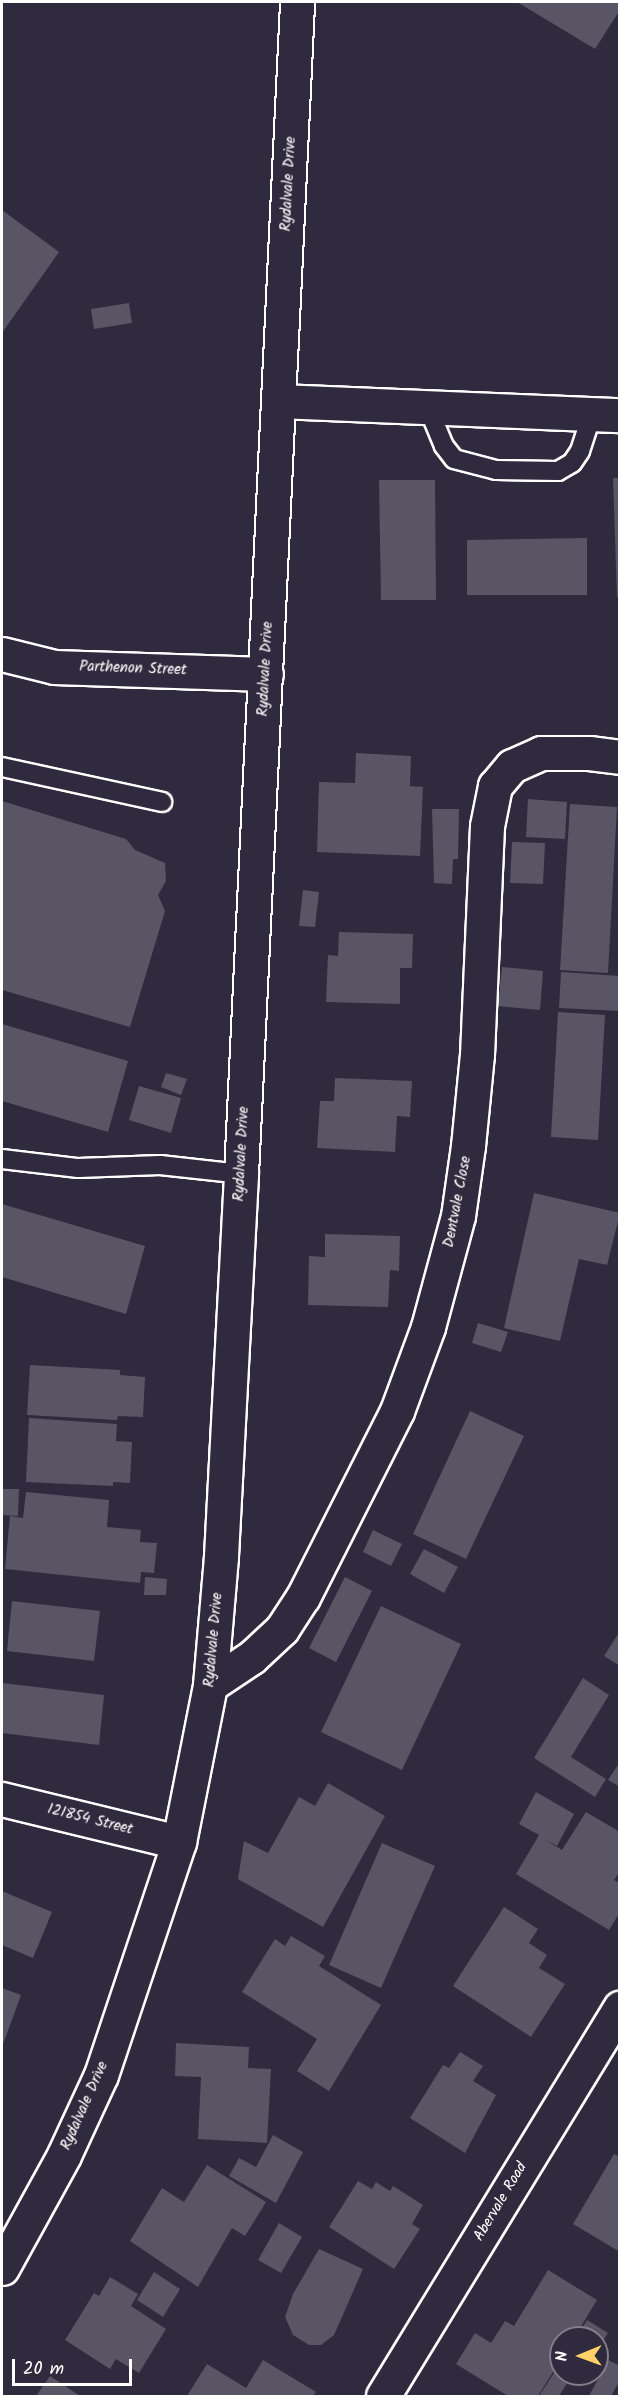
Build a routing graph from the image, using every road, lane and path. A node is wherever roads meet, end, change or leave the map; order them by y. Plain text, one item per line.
1 (297, 2) edge
2 (279, 401) junction
3 (427, 405) junction
4 (606, 414) edge
5 (2, 654) edge
6 (266, 674) junction
7 (620, 757) edge
8 (2, 767) edge
9 (162, 802) dead end
10 (2, 1159) edge
11 (241, 1174) junction
12 (210, 1685) junction
13 (2, 1799) edge
14 (178, 1842) junction
15 (620, 2008) edge
16 (2, 2268) edge
17 (382, 2397) edge

1 - 2 street, Rydalvale Drive
2 - 3 street
2 - 6 street, Rydalvale Drive
3 - 4 street
3 - 4 lane
5 - 6 street, Parthenon Street
6 - 11 street, Rydalvale Drive
7 - 12 street, Dentvale Close
8 - 9 lane
10 - 11 lane
11 - 12 street, Rydalvale Drive
12 - 14 street, Rydalvale Drive
13 - 14 street, 121854 Street
14 - 16 street, Rydalvale Drive
15 - 17 street, Abervale Road

